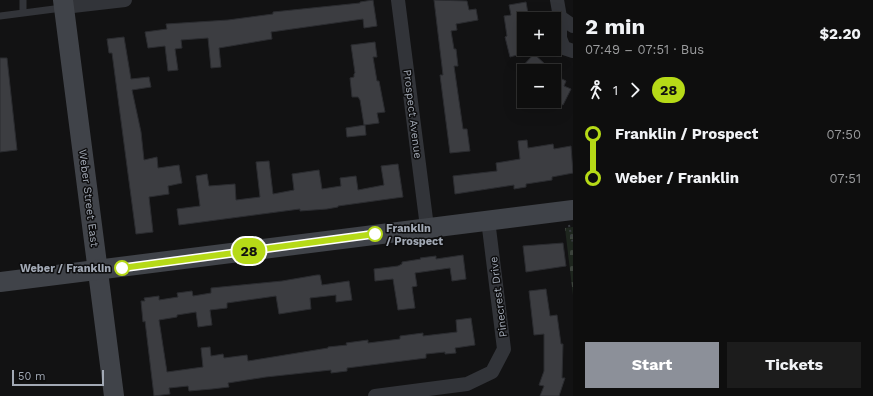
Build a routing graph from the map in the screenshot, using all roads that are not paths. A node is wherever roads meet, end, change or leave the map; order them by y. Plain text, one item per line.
1 (22, 0) edge
2 (125, 0) edge
3 (398, 0) edge
4 (558, 0) edge
5 (64, 4) edge
6 (23, 12) junction
7 (559, 12) edge
8 (0, 16) edge
9 (561, 18) edge
10 (573, 26) edge
11 (561, 40) edge
12 (573, 51) edge
13 (571, 217) edge
14 (488, 220) junction
15 (427, 227) junction
16 (98, 271) junction
17 (0, 282) edge
18 (114, 396) edge
19 (375, 396) edge

1 - 6 lane
2 - 5 street
3 - 15 street, Prospect Avenue
4 - 7 street
5 - 6 lane
5 - 16 street, Weber Street East
6 - 8 lane
9 - 10 street
11 - 12 street
13 - 14 street
14 - 15 street
14 - 19 street, Pinecrest Drive
15 - 16 street
16 - 17 street
16 - 18 street, Weber Street East

